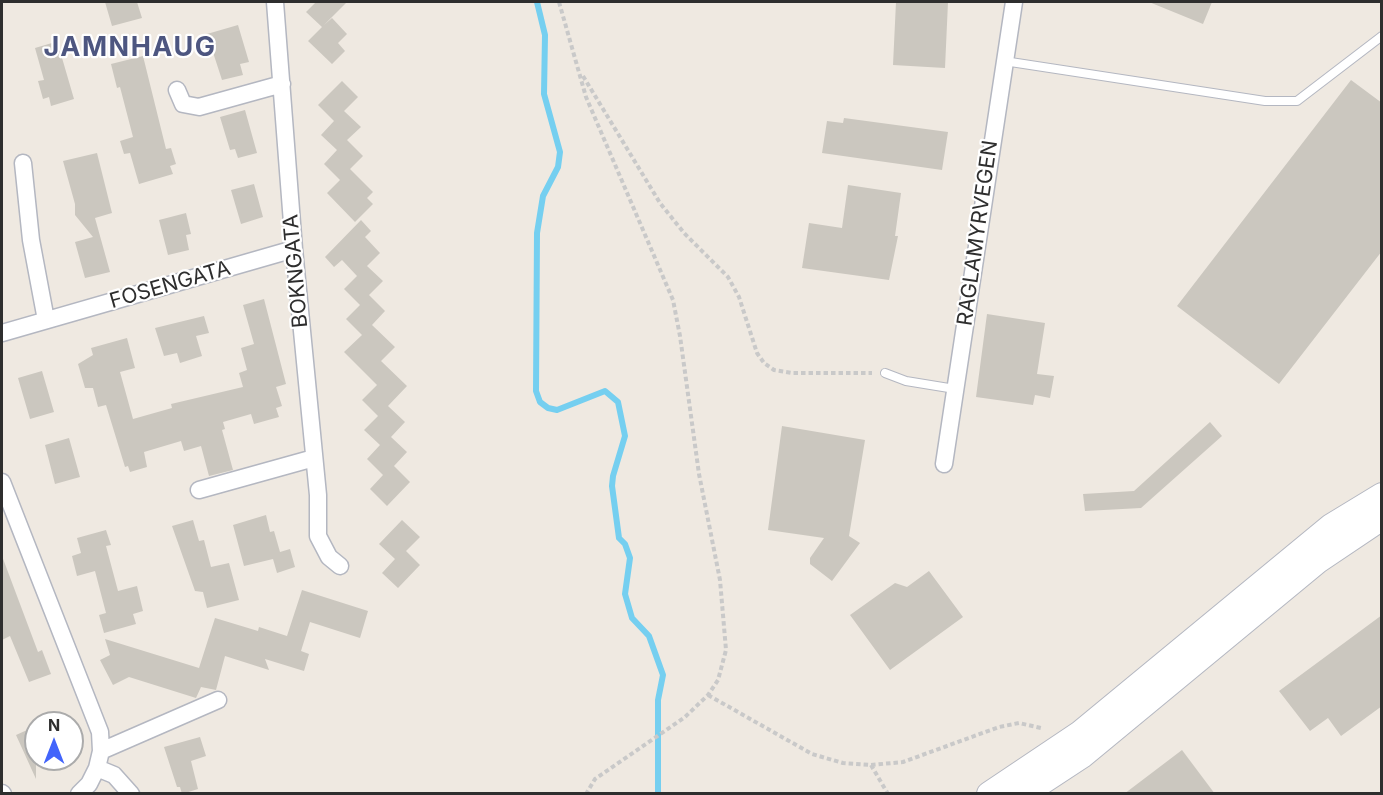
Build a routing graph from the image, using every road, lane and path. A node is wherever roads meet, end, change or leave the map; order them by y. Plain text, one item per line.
1 (275, 2) edge
2 (559, 2) edge
3 (1014, 2) edge
4 (1382, 36) edge
5 (1004, 62) junction
6 (580, 71) junction
7 (282, 84) junction
8 (177, 90) dead end
9 (23, 163) dead end
10 (294, 249) junction
11 (46, 320) junction
12 (2, 333) edge
13 (885, 373) joint
14 (955, 389) junction
15 (315, 458) junction
16 (944, 464) dead end
17 (2, 482) edge
18 (199, 490) dead end
19 (1382, 495) edge
20 (1382, 518) edge
21 (1382, 529) edge
22 (1345, 542) junction
23 (340, 566) dead end
24 (708, 695) junction
25 (218, 700) dead end
26 (1041, 728) dead end
27 (101, 751) junction
28 (871, 765) junction
29 (97, 768) junction
30 (79, 794) edge
31 (131, 794) edge
32 (586, 794) edge
33 (888, 794) edge
34 (989, 794) edge
35 (1024, 794) edge

1 - 7 street, BOKNGATA
2 - 6 path
3 - 5 street, RAGLAMYRVEGEN
4 - 5 lane
5 - 14 street, RAGLAMYRVEGEN
6 - 13 path
6 - 24 path
7 - 8 street
7 - 10 street, BOKNGATA
9 - 11 street
10 - 11 street, FOSENGATA
10 - 15 street, BOKNGATA
11 - 12 street, FOSENGATA
13 - 14 lane
14 - 16 street, RAGLAMYRVEGEN
15 - 18 street
15 - 23 street, BOKNGATA
17 - 27 street
19 - 34 main road
20 - 22 main road
21 - 22 main road
22 - 35 main road
24 - 28 path
24 - 32 path
25 - 27 street
26 - 28 path
27 - 29 street
28 - 33 path
29 - 30 street
29 - 31 street

